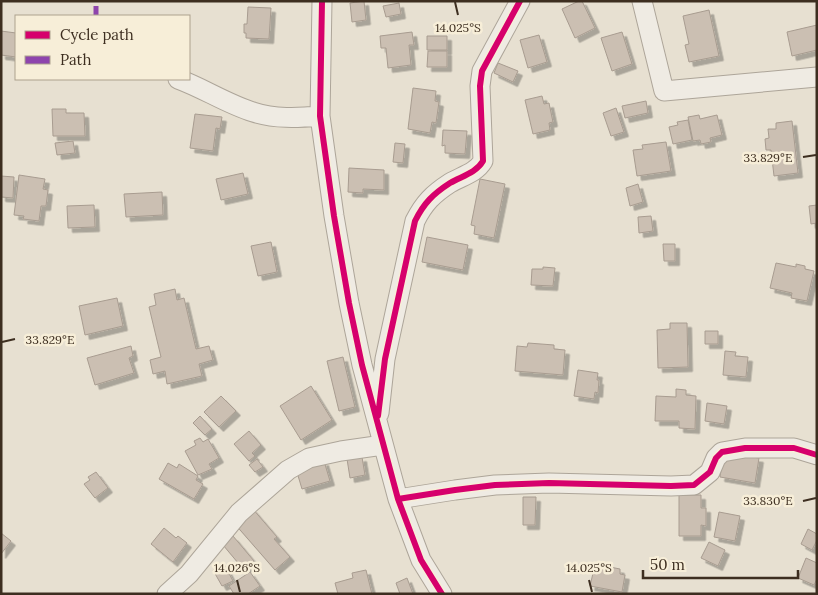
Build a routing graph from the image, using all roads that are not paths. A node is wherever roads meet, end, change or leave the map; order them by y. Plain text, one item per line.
1 (322, 1) edge
2 (520, 1) edge
3 (642, 1) edge
4 (817, 77) edge
5 (180, 80) edge
6 (320, 116) junction
7 (378, 427) junction
8 (382, 445) junction
9 (817, 455) edge
10 (398, 499) junction
11 (167, 594) edge
12 (442, 594) edge

1 - 6 street
2 - 7 street
3 - 4 street
5 - 6 street
6 - 7 street
7 - 8 street
8 - 10 street
8 - 11 street
9 - 10 street
10 - 12 street

